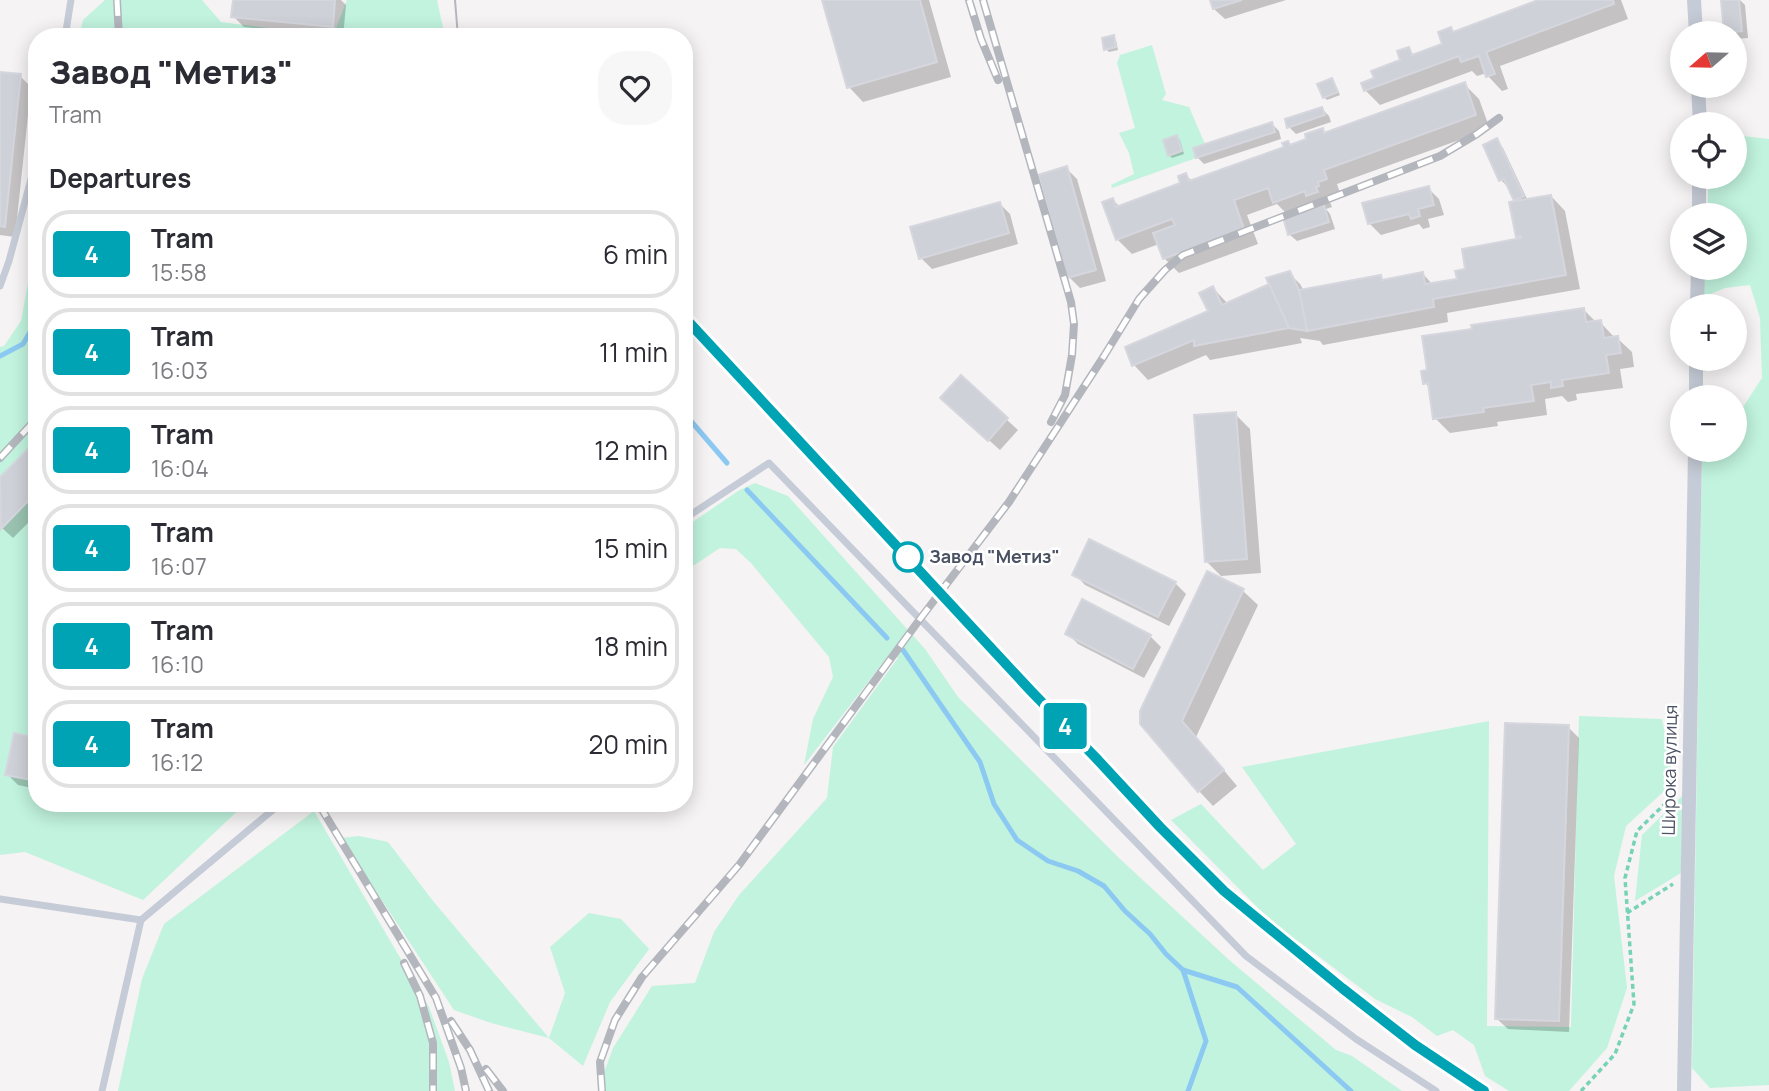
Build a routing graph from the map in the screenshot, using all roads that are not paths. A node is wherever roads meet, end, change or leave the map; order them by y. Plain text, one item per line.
1 (71, 0) edge
2 (1694, 0) edge
3 (1695, 21) edge
4 (66, 28) edge
5 (28, 190) edge
6 (0, 286) edge
7 (1695, 462) edge
8 (693, 513) edge
9 (270, 812) edge
10 (0, 899) edge
11 (141, 920) junction
12 (102, 1091) edge
13 (1436, 1091) edge
14 (1684, 1091) edge

1 - 4 lane
2 - 3 street
5 - 6 lane
7 - 14 street, Широка вулиця
8 - 13 lane
9 - 11 lane
10 - 11 lane
11 - 12 lane

